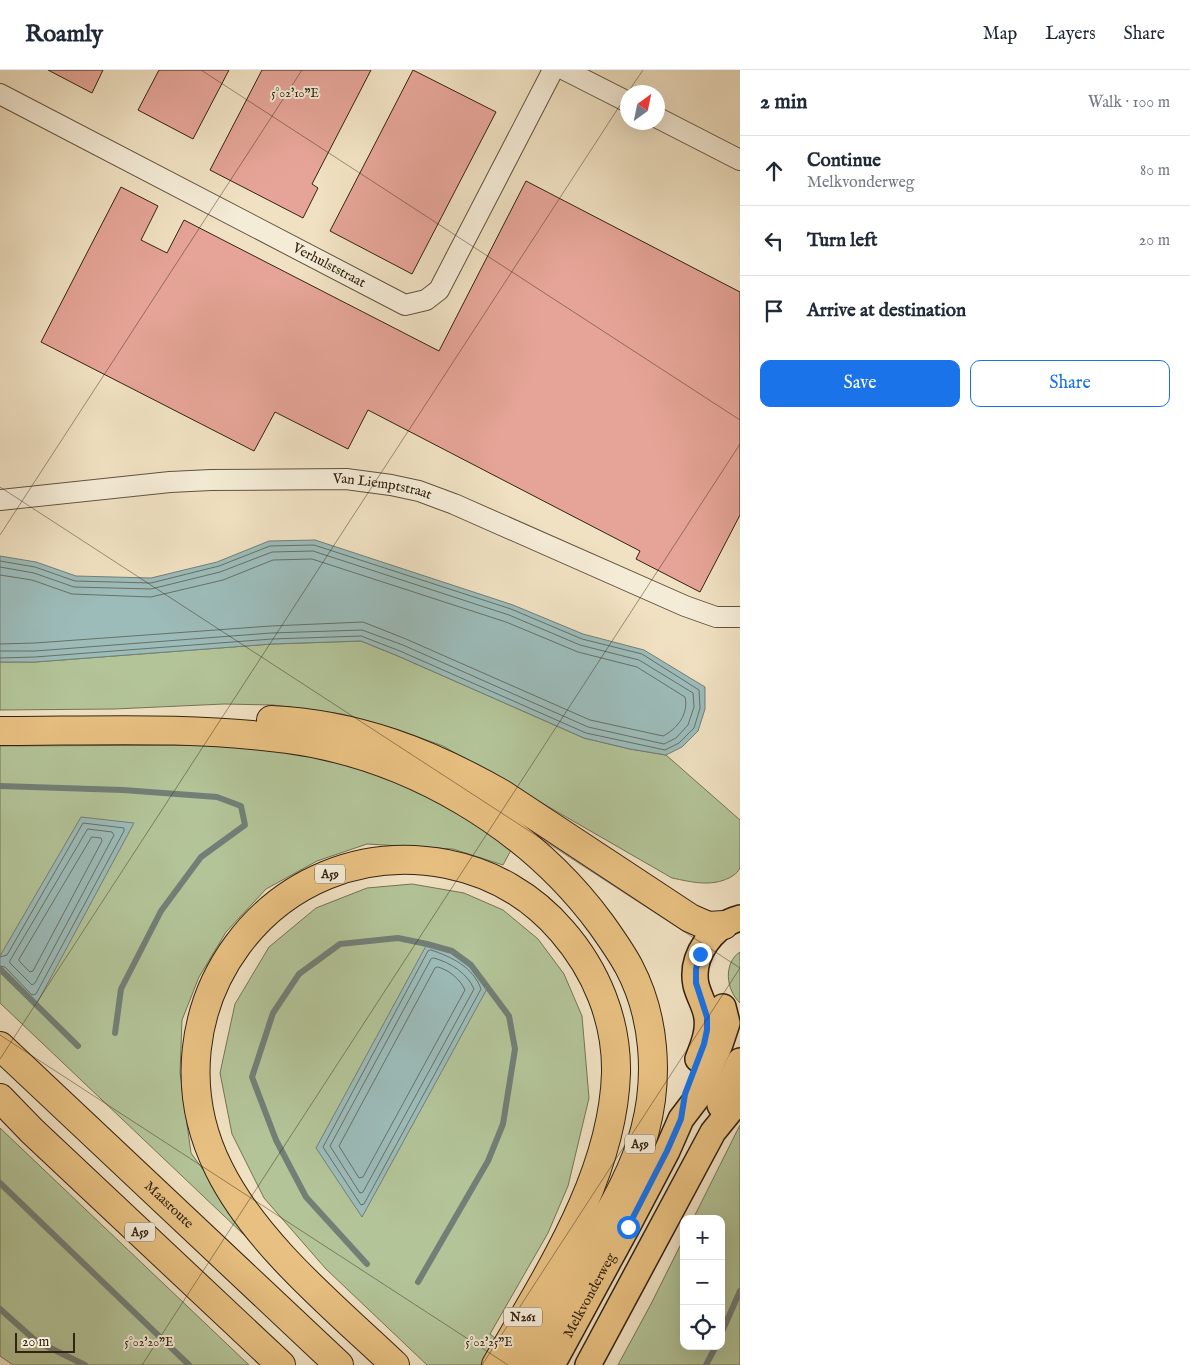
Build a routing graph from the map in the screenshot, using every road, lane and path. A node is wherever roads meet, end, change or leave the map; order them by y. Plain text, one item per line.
1 (553, 70) edge
2 (565, 70) edge
3 (0, 94) edge
4 (620, 98) edge
5 (665, 122) edge
6 (740, 160) edge
7 (0, 500) edge
8 (740, 617) edge
9 (121, 729) junction
10 (0, 731) edge
11 (735, 926) edge
12 (723, 1016) edge
13 (0, 1046) edge
14 (740, 1061) edge
15 (740, 1090) edge
16 (0, 1098) edge
17 (713, 1132) junction
18 (550, 1269) joint
19 (281, 1365) edge
20 (339, 1365) edge
21 (395, 1365) edge
22 (496, 1365) edge
23 (525, 1365) edge
24 (552, 1365) edge
25 (588, 1365) edge

1 - 3 street, Verhulststraat
2 - 4 street
5 - 6 street
7 - 8 street, Van Liemptstraat
9 - 10 highway, A59
9 - 11 highway, A59
9 - 23 highway, A59
11 - 12 main road
12 - 24 main road, Melkvonderweg
13 - 20 highway, Maasroute
14 - 17 main road
15 - 17 main road
16 - 19 highway, A59
17 - 25 main road
18 - 21 highway, A59
18 - 22 highway, N261

